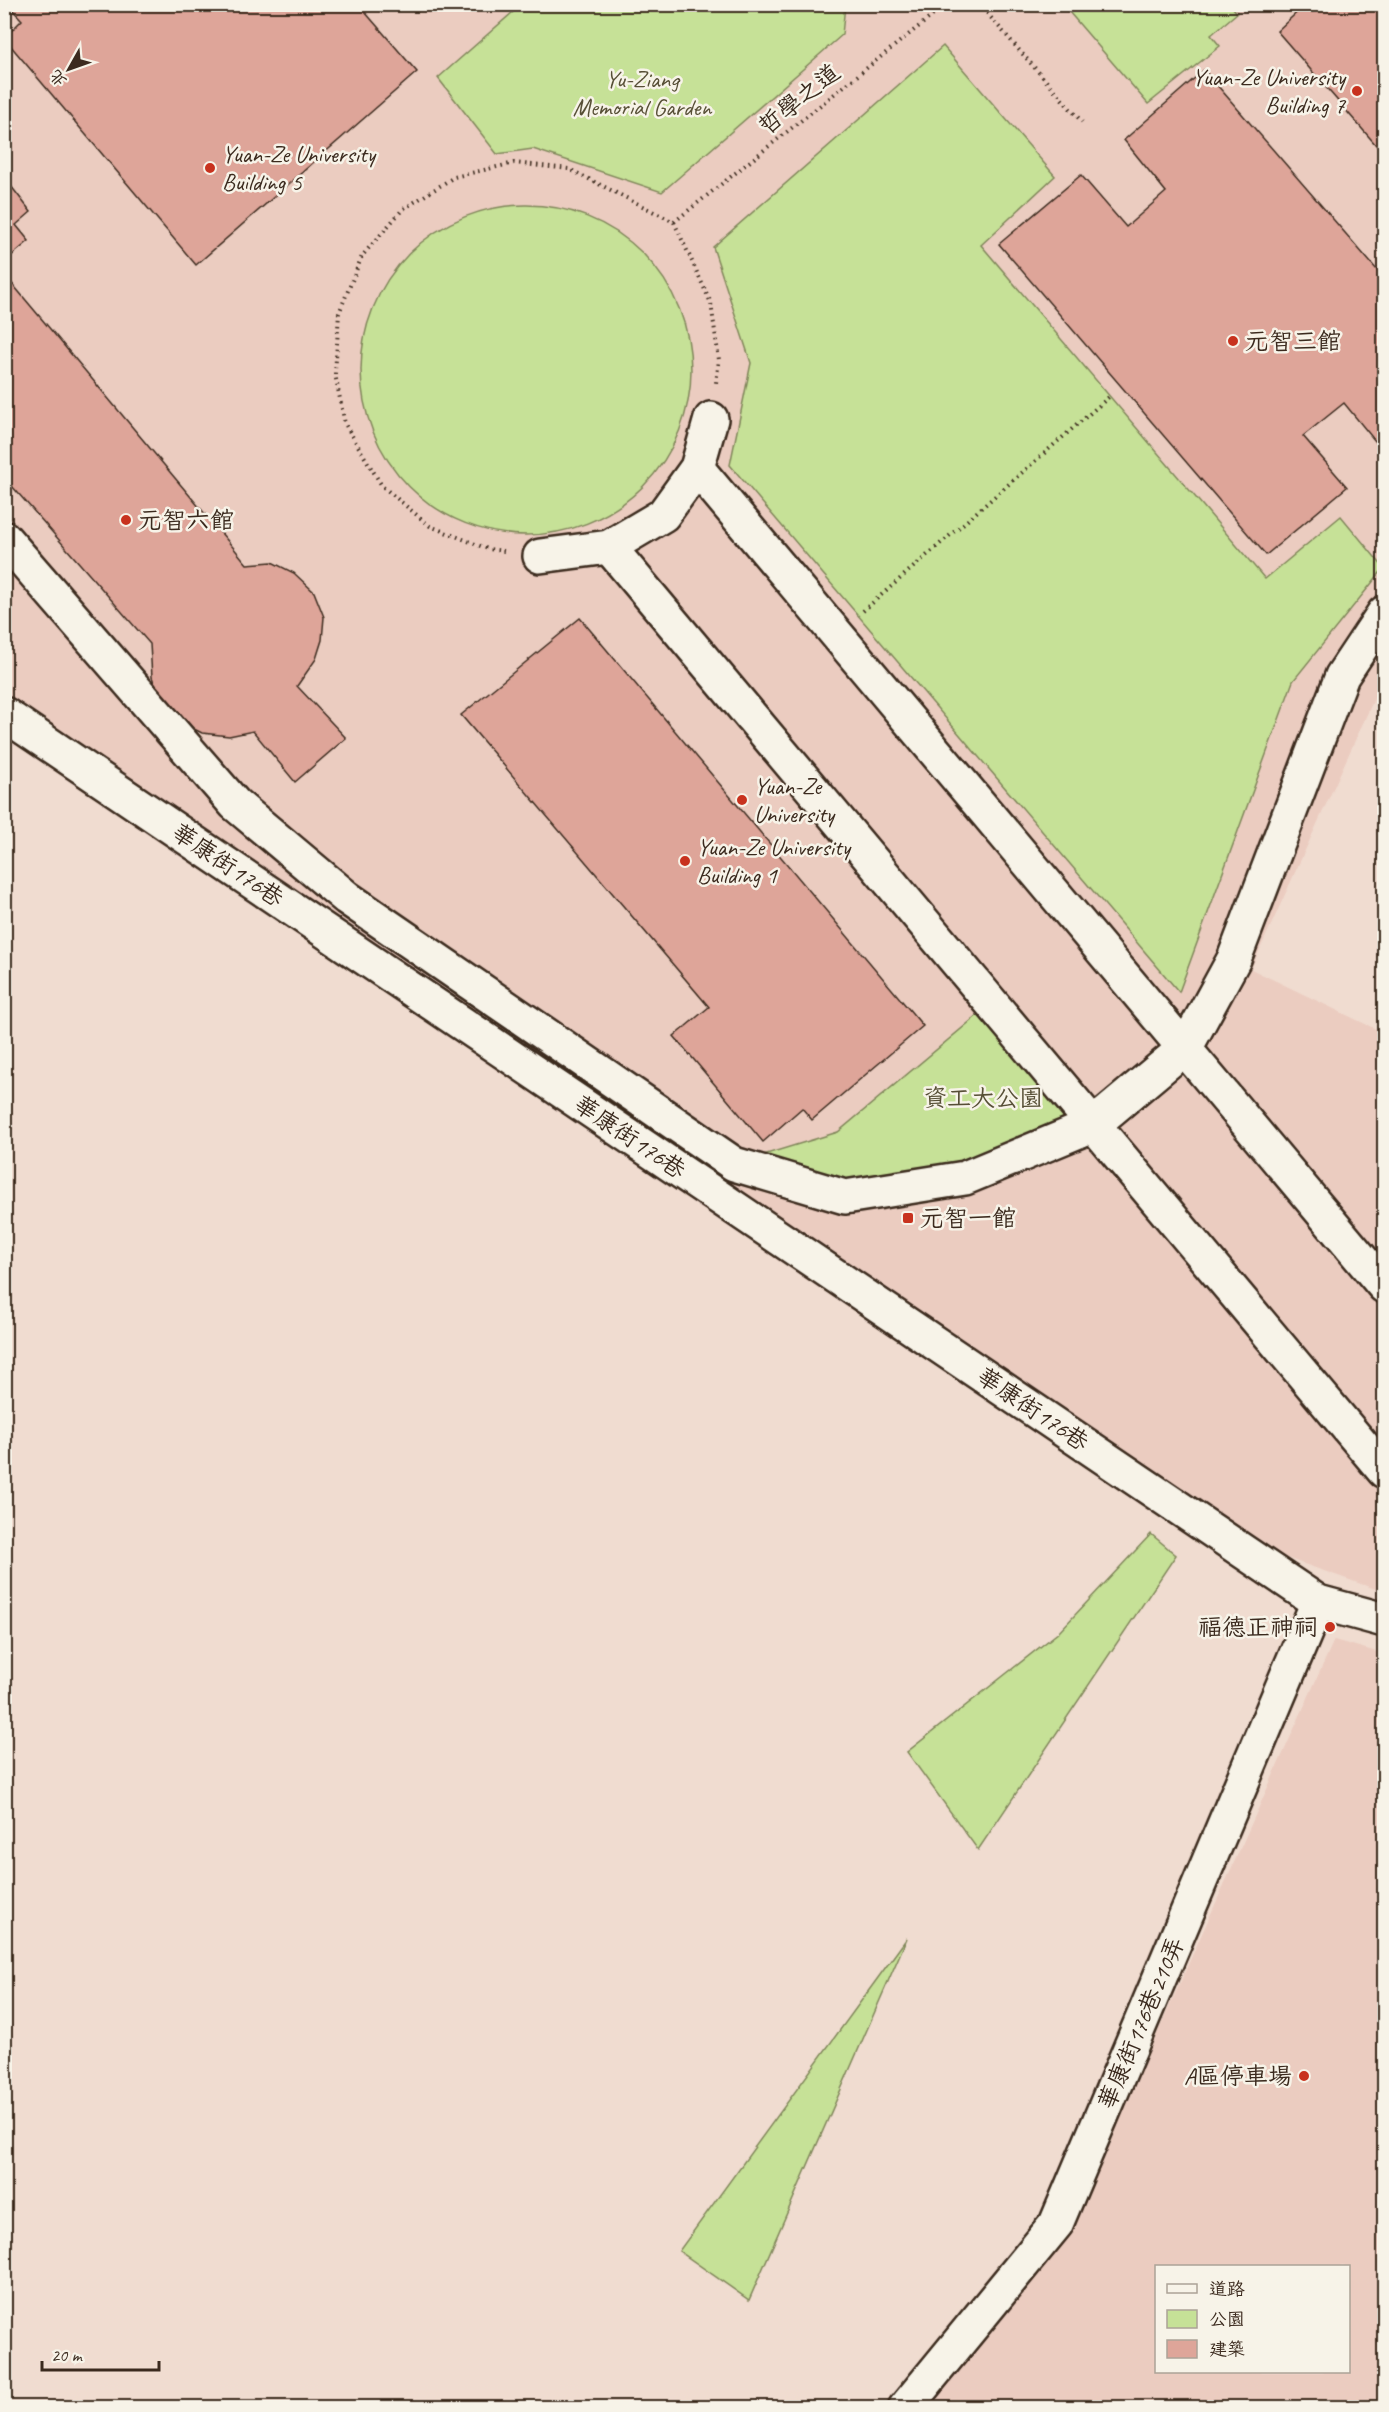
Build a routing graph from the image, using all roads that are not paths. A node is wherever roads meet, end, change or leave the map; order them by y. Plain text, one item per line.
1 (711, 419) road end
2 (698, 468) junction
3 (4, 538) edge
4 (609, 547) junction
5 (540, 556) road end
6 (1384, 613) edge
7 (4, 714) edge
8 (1186, 1047) junction
9 (1094, 1125) junction
10 (1384, 1286) edge
11 (1384, 1471) edge
12 (1318, 1602) junction
13 (1384, 1620) edge
14 (905, 2408) edge

1 - 2 lane
2 - 4 lane
2 - 8 lane
3 - 9 lane
4 - 5 lane
4 - 9 lane
6 - 8 lane
7 - 12 lane, 華康街176巷
8 - 9 lane
8 - 10 lane
9 - 11 lane
12 - 13 lane, 華康街176巷
12 - 14 lane, 華康街176巷210弄

